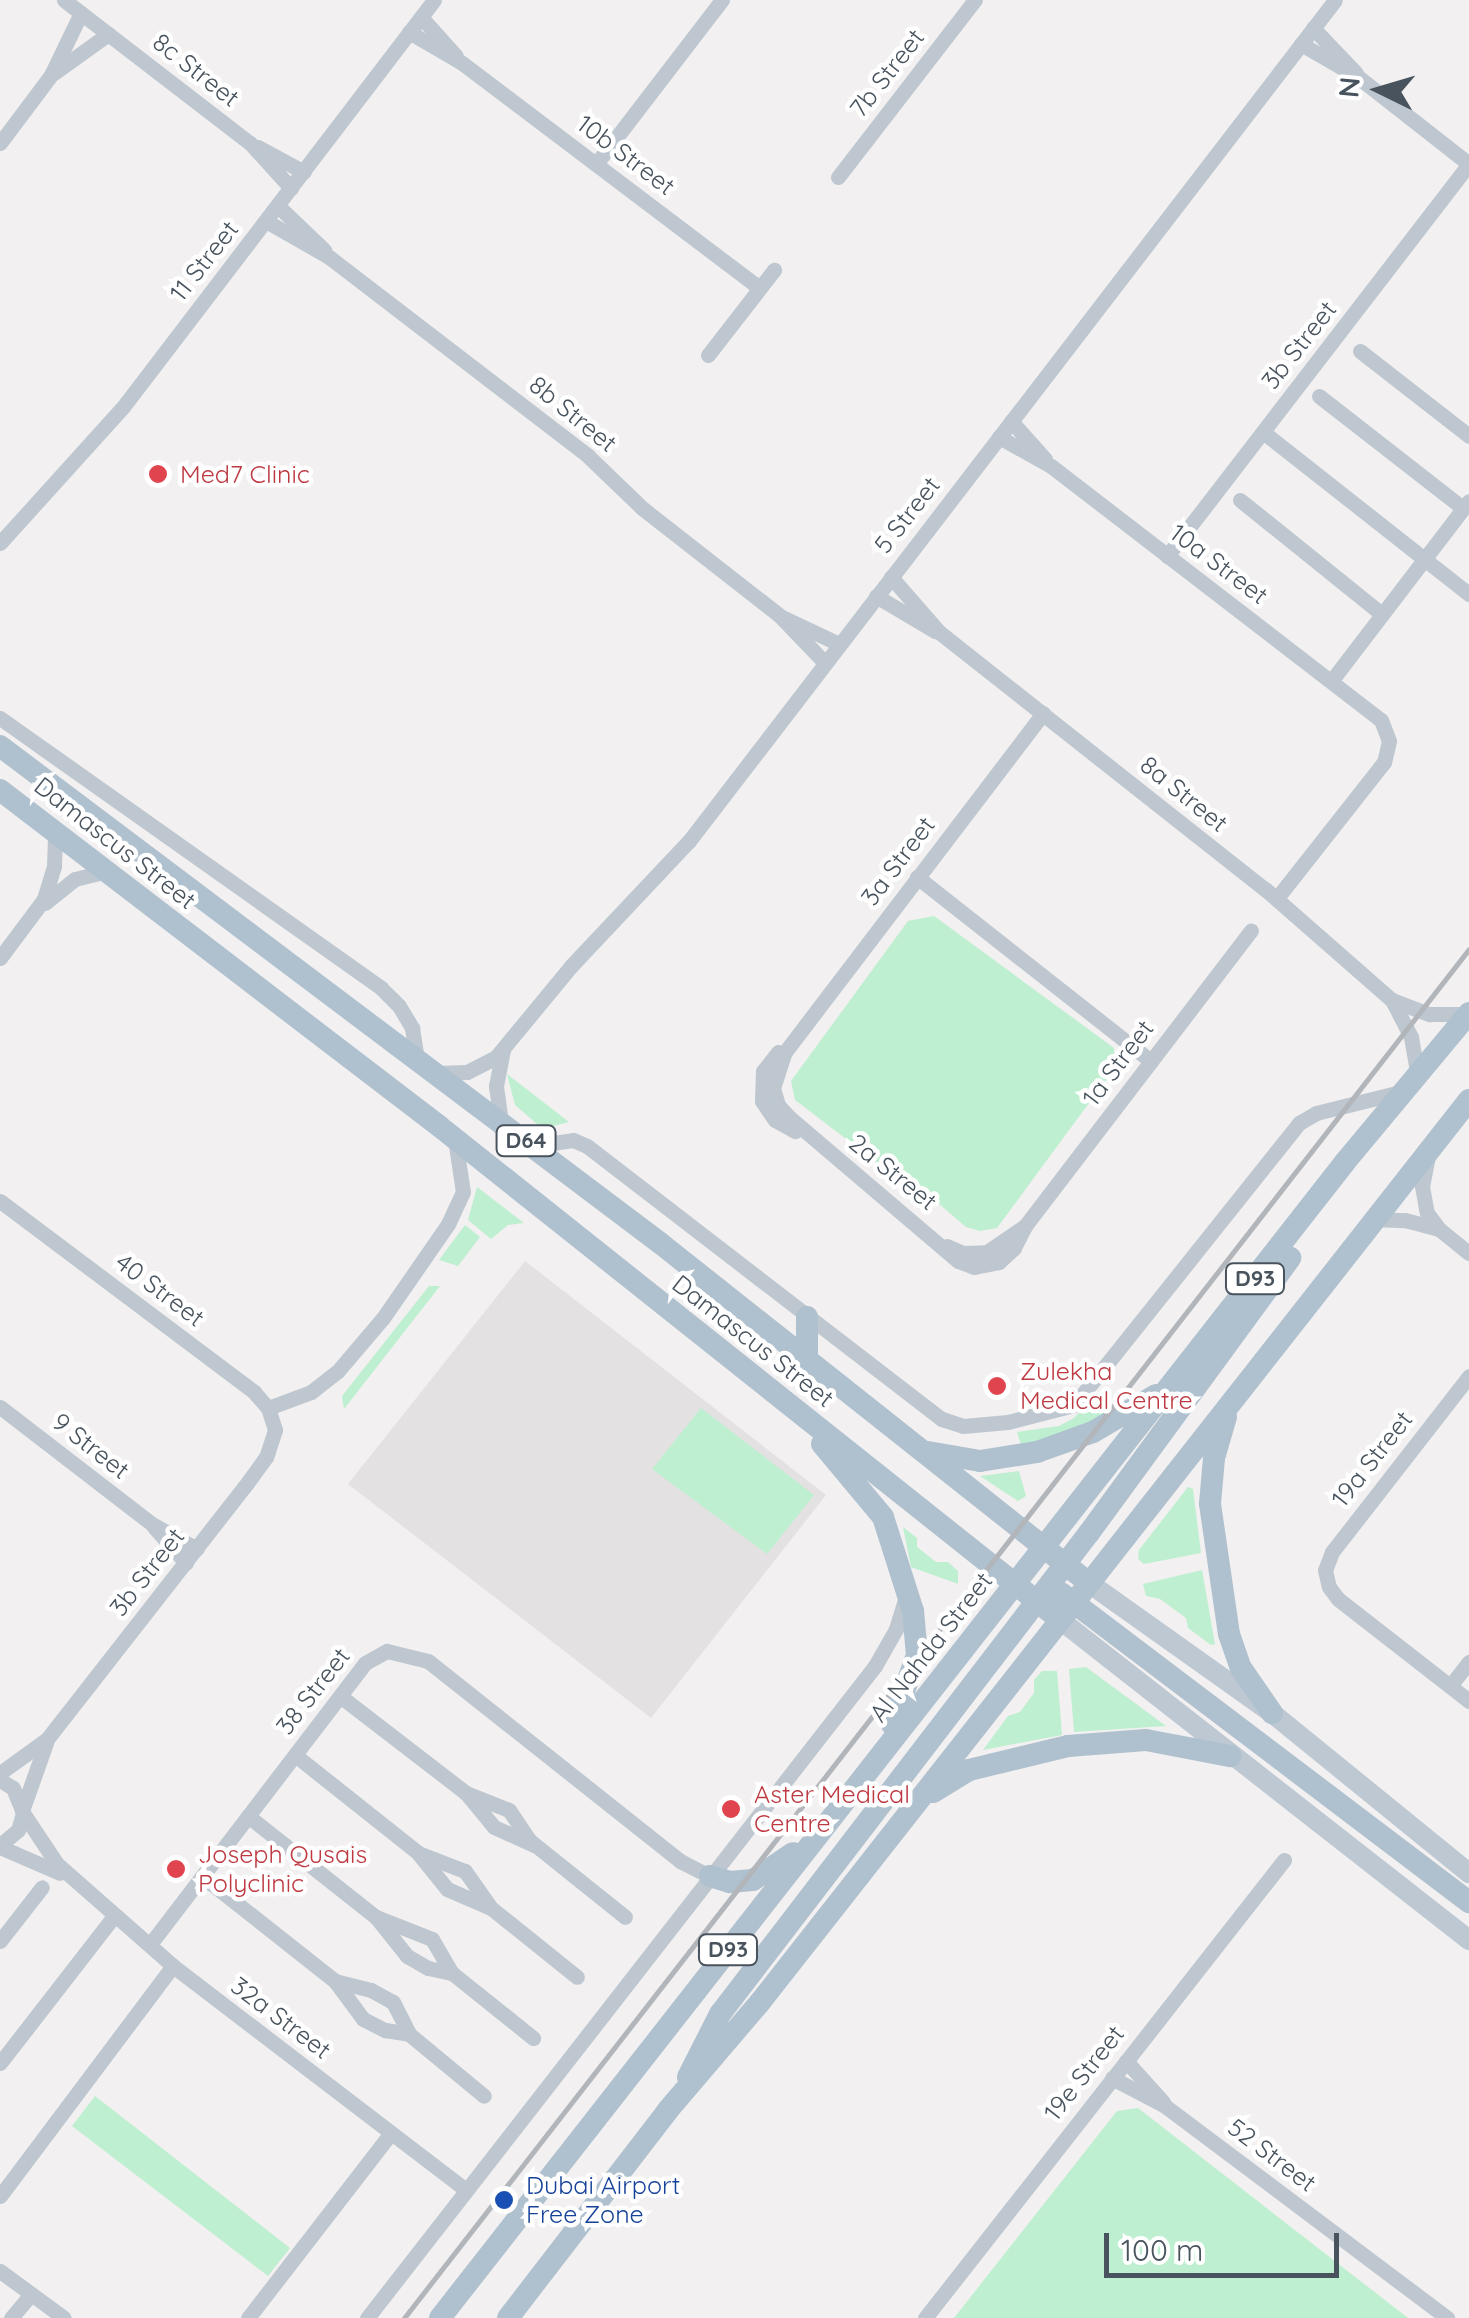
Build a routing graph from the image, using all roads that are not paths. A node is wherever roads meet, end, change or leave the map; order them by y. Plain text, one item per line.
1 (64, 0) edge
2 (434, 0) edge
3 (722, 0) edge
4 (974, 0) edge
5 (1335, 0) edge
6 (81, 14) junction
7 (421, 17) junction
8 (1313, 28) junction
9 (409, 32) junction
10 (108, 34) junction
11 (1301, 44) junction
12 (462, 63) junction
13 (51, 75) junction
14 (1358, 77) junction
15 (0, 143) edge
16 (250, 143) junction
17 (596, 164) junction
18 (1469, 164) edge
19 (304, 172) junction
20 (838, 177) dead end
21 (291, 188) junction
22 (278, 206) junction
23 (266, 221) junction
24 (329, 257) junction
25 (774, 270) dead end
26 (760, 288) junction
27 (1360, 351) dead end
28 (708, 355) dead end
29 (1319, 396) dead end
30 (1011, 422) junction
31 (1263, 432) junction
32 (1469, 436) edge
33 (999, 437) junction
34 (1051, 466) junction
35 (1240, 500) dead end
36 (1466, 505) edge
37 (0, 543) edge
38 (1167, 556) junction
39 (1424, 558) junction
40 (890, 577) junction
41 (1469, 594) edge
42 (876, 596) junction
43 (1382, 614) junction
44 (780, 616) junction
45 (939, 632) junction
46 (839, 644) junction
47 (825, 663) junction
48 (1332, 680) junction
49 (1043, 713) junction
50 (0, 718) edge
51 (0, 746) edge
52 (0, 790) edge
53 (55, 832) junction
54 (106, 871) junction
55 (917, 877) junction
56 (1276, 899) junction
57 (38, 908) junction
58 (1251, 930) dead end
59 (0, 958) edge
60 (1392, 1000) junction
61 (1469, 1014) edge
62 (794, 1041) joint
63 (503, 1049) junction
64 (1151, 1061) junction
65 (426, 1066) junction
66 (1408, 1091) junction
67 (1469, 1100) edge
68 (501, 1122) junction
69 (455, 1139) junction
70 (532, 1146) junction
71 (1430, 1150) junction
72 (0, 1202) edge
73 (1372, 1219) junction
74 (1025, 1226) joint
75 (1439, 1229) junction
76 (1469, 1253) edge
77 (807, 1318) junction
78 (808, 1360) junction
79 (1469, 1376) edge
80 (1172, 1386) junction
81 (1236, 1396) junction
82 (0, 1407) edge
83 (268, 1408) junction
84 (800, 1413) junction
85 (921, 1451) junction
86 (152, 1524) junction
87 (1044, 1548) junction
88 (197, 1550) junction
89 (186, 1563) junction
90 (1064, 1564) junction
91 (1022, 1575) junction
92 (1088, 1582) junction
93 (1043, 1592) junction
94 (907, 1593) junction
95 (1066, 1611) junction
96 (1469, 1662) edge
97 (1450, 1686) junction
98 (340, 1696) junction
99 (1469, 1701) edge
100 (1272, 1713) junction
101 (48, 1739) junction
102 (295, 1755) junction
103 (1230, 1756) junction
104 (874, 1764) junction
105 (0, 1777) edge
106 (914, 1806) junction
107 (23, 1811) junction
108 (248, 1816) junction
109 (823, 1828) junction
110 (0, 1846) edge
111 (418, 1853) junction
112 (1284, 1860) dead end
113 (1469, 1873) edge
114 (202, 1876) junction
115 (710, 1876) junction
116 (72, 1879) junction
117 (42, 1887) dead end
118 (1469, 1902) edge
119 (491, 1908) junction
120 (115, 1915) junction
121 (376, 1917) junction
122 (625, 1917) dead end
123 (1469, 1940) edge
124 (0, 1941) edge
125 (151, 1943) junction
126 (173, 1966) junction
127 (452, 1973) junction
128 (578, 1977) dead end
129 (335, 1980) junction
130 (409, 2034) junction
131 (533, 2038) dead end
132 (1126, 2061) junction
133 (0, 2063) edge
134 (1112, 2078) junction
135 (684, 2090) junction
136 (484, 2096) dead end
137 (1165, 2106) junction
138 (390, 2134) junction
139 (465, 2190) junction
140 (0, 2196) edge
141 (0, 2271) edge
142 (535, 2282) junction
143 (31, 2294) junction
144 (1448, 2317) edge
145 (11, 2318) edge
146 (64, 2318) edge
147 (248, 2318) edge
148 (367, 2318) edge
149 (440, 2318) edge
150 (508, 2318) edge
151 (529, 2318) edge
152 (925, 2318) edge

1 - 6 street, 8c Street
2 - 7 street, 11 Street
3 - 17 street
4 - 20 street, 7b Street
5 - 8 street, 5 Street
6 - 10 street, 8c Street
6 - 13 street
7 - 9 street, 11 Street
7 - 12 street, 10b Street
8 - 11 street, 5 Street
8 - 14 street
9 - 12 street, 10b Street
9 - 19 street, 11 Street
10 - 13 street
10 - 16 street, 8c Street
11 - 14 street
11 - 30 street, 5 Street
12 - 17 street, 10b Street
13 - 15 street
14 - 18 street
16 - 19 street, 8c Street
16 - 21 street, 8c Street
17 - 26 street, 10b Street
18 - 31 street, 3b Street
19 - 21 street, 11 Street
21 - 22 street, 11 Street
22 - 23 street, 11 Street
22 - 24 street, 8b Street
23 - 24 street, 8b Street
23 - 37 street, 11 Street
24 - 44 street, 8b Street
25 - 26 street
26 - 28 street
27 - 32 street
29 - 36 street
30 - 33 street, 5 Street
30 - 34 street, 10a Street
31 - 38 street, 3b Street
31 - 39 street
33 - 34 street, 10a Street
33 - 40 street, 5 Street
34 - 38 street, 10a Street
35 - 43 street
36 - 39 street
38 - 48 street, 10a Street
39 - 41 street
39 - 43 street
40 - 42 street, 5 Street
40 - 45 street, 8a Street
42 - 45 street, 8a Street
42 - 46 street, 5 Street
43 - 48 street
44 - 46 street, 8b Street
44 - 47 street, 8b Street
45 - 49 street, 8a Street
46 - 47 street, 5 Street
47 - 63 street, 5 Street
48 - 56 street, 10a Street
49 - 55 street, 3a Street
49 - 56 street, 8a Street
50 - 65 street
51 - 65 main road, Damascus Street / D64
52 - 53 main road, Damascus Street / D64
53 - 54 main road, Damascus Street / D64
53 - 57 street
54 - 57 street
54 - 69 main road, Damascus Street / D64
55 - 62 street, 3a Street
55 - 64 street
56 - 60 street, 8a Street
57 - 59 street
58 - 64 street, 1a Street
60 - 61 street, 8a Street
60 - 66 street, 8a Street
61 - 66 main road, Al Nahda Street / D93
62 - 74 street, 2a Street
63 - 65 street, 5 Street
63 - 68 street
64 - 74 street, 1a Street
65 - 68 main road, Damascus Street / D64
66 - 77 street
66 - 80 main road, Al Nahda Street / D93
66 - 90 main road
67 - 71 main road, D93
68 - 70 main road, Damascus Street / D64
69 - 83 street
69 - 84 main road, Damascus Street / D64
70 - 77 street
70 - 78 main road, Damascus Street / D64
71 - 73 main road, D93
71 - 75 street
72 - 83 street, 40 Street
73 - 75 street
73 - 81 main road, D93
75 - 76 street
77 - 78 main road
78 - 85 main road, Damascus Street / D64
79 - 97 street, 19a Street
80 - 85 main road
80 - 87 main road, Al Nahda Street / D93
81 - 92 main road, D93
81 - 100 main road
82 - 86 street, 9 Street
83 - 88 street, 3b Street
84 - 91 main road, Damascus Street / D64
84 - 94 main road
85 - 87 main road, Damascus Street / D64
86 - 88 street, 9 Street
86 - 89 street, 9 Street
87 - 90 main road, Damascus Street / D64
87 - 91 main road, Al Nahda Street / D93
88 - 89 street, 3b Street
89 - 101 street, 3b Street
90 - 92 main road, Damascus Street / D64
90 - 93 main road
91 - 93 main road, Damascus Street / D64
91 - 104 main road, Al Nahda Street / D93
92 - 95 main road, D93
92 - 100 main road, Damascus Street / D64
93 - 95 main road, Damascus Street / D64
93 - 135 main road
94 - 104 main road
94 - 115 street
95 - 103 main road, Damascus Street / D64
95 - 106 main road, D93
95 - 118 main road
96 - 97 street
97 - 99 street
98 - 102 street, 38 Street
98 - 115 street, 38 Street
98 - 122 street
100 - 113 main road, Damascus Street / D64
101 - 105 street, 3b Street
101 - 107 street, 3b Street
102 - 108 street, 38 Street
102 - 111 street
103 - 106 main road
103 - 123 main road, Damascus Street / D64
104 - 109 main road, Al Nahda Street / D93
105 - 107 street, 32a Street
106 - 135 main road, D93
107 - 110 street, 3b Street
107 - 116 street, 32a Street
108 - 114 street, 38 Street
108 - 121 street
109 - 115 main road
109 - 149 main road, Al Nahda Street / D93
110 - 116 street, 32a Street
111 - 119 street
111 - 119 street
112 - 132 street, 19e Street
114 - 125 street, 38 Street
114 - 129 street
115 - 139 street
116 - 120 street, 32a Street
117 - 124 street
119 - 128 street
120 - 125 street, 32a Street
120 - 133 street
121 - 127 street
121 - 127 street
125 - 126 street, 32a Street
126 - 138 street, 32a Street
126 - 140 street
127 - 131 street
129 - 130 street
129 - 130 street
130 - 136 street
132 - 134 street, 19e Street
132 - 137 street, 52 Street
134 - 137 street, 52 Street
134 - 152 street, 19e Street
135 - 142 main road, D93
137 - 144 street, 52 Street
138 - 139 street, 32a Street
138 - 147 street
139 - 148 street
141 - 143 street
142 - 150 main road, D93
142 - 151 street
143 - 145 street
143 - 146 street

